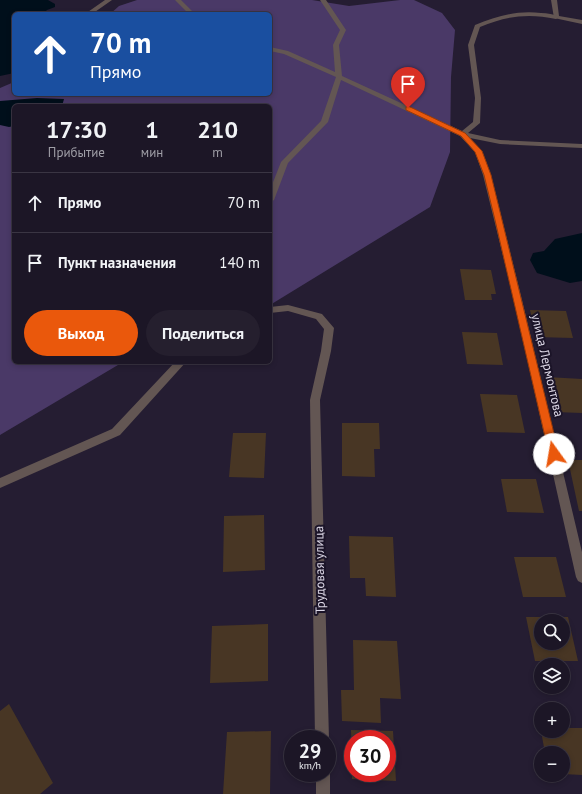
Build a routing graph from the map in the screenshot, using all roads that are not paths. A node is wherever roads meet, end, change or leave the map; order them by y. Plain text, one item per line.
1 (109, 0) edge
2 (178, 0) edge
3 (323, 0) edge
4 (554, 0) edge
5 (91, 12) edge
6 (190, 12) edge
7 (556, 17) junction
8 (582, 22) edge
9 (272, 48) edge
10 (339, 77) junction
11 (463, 134) junction
12 (582, 146) edge
13 (272, 195) edge
14 (272, 310) edge
15 (179, 364) edge
16 (0, 483) edge
17 (582, 577) edge
18 (322, 730) edge
19 (323, 782) edge
20 (323, 794) edge

1 - 5 street
2 - 6 street
3 - 10 street
4 - 7 lane
7 - 8 lane
7 - 11 street
9 - 10 street
10 - 11 street
10 - 13 street
11 - 12 street
11 - 17 street, улица Лермонтова
14 - 18 street, Трудовая улица
15 - 16 street
19 - 20 street

